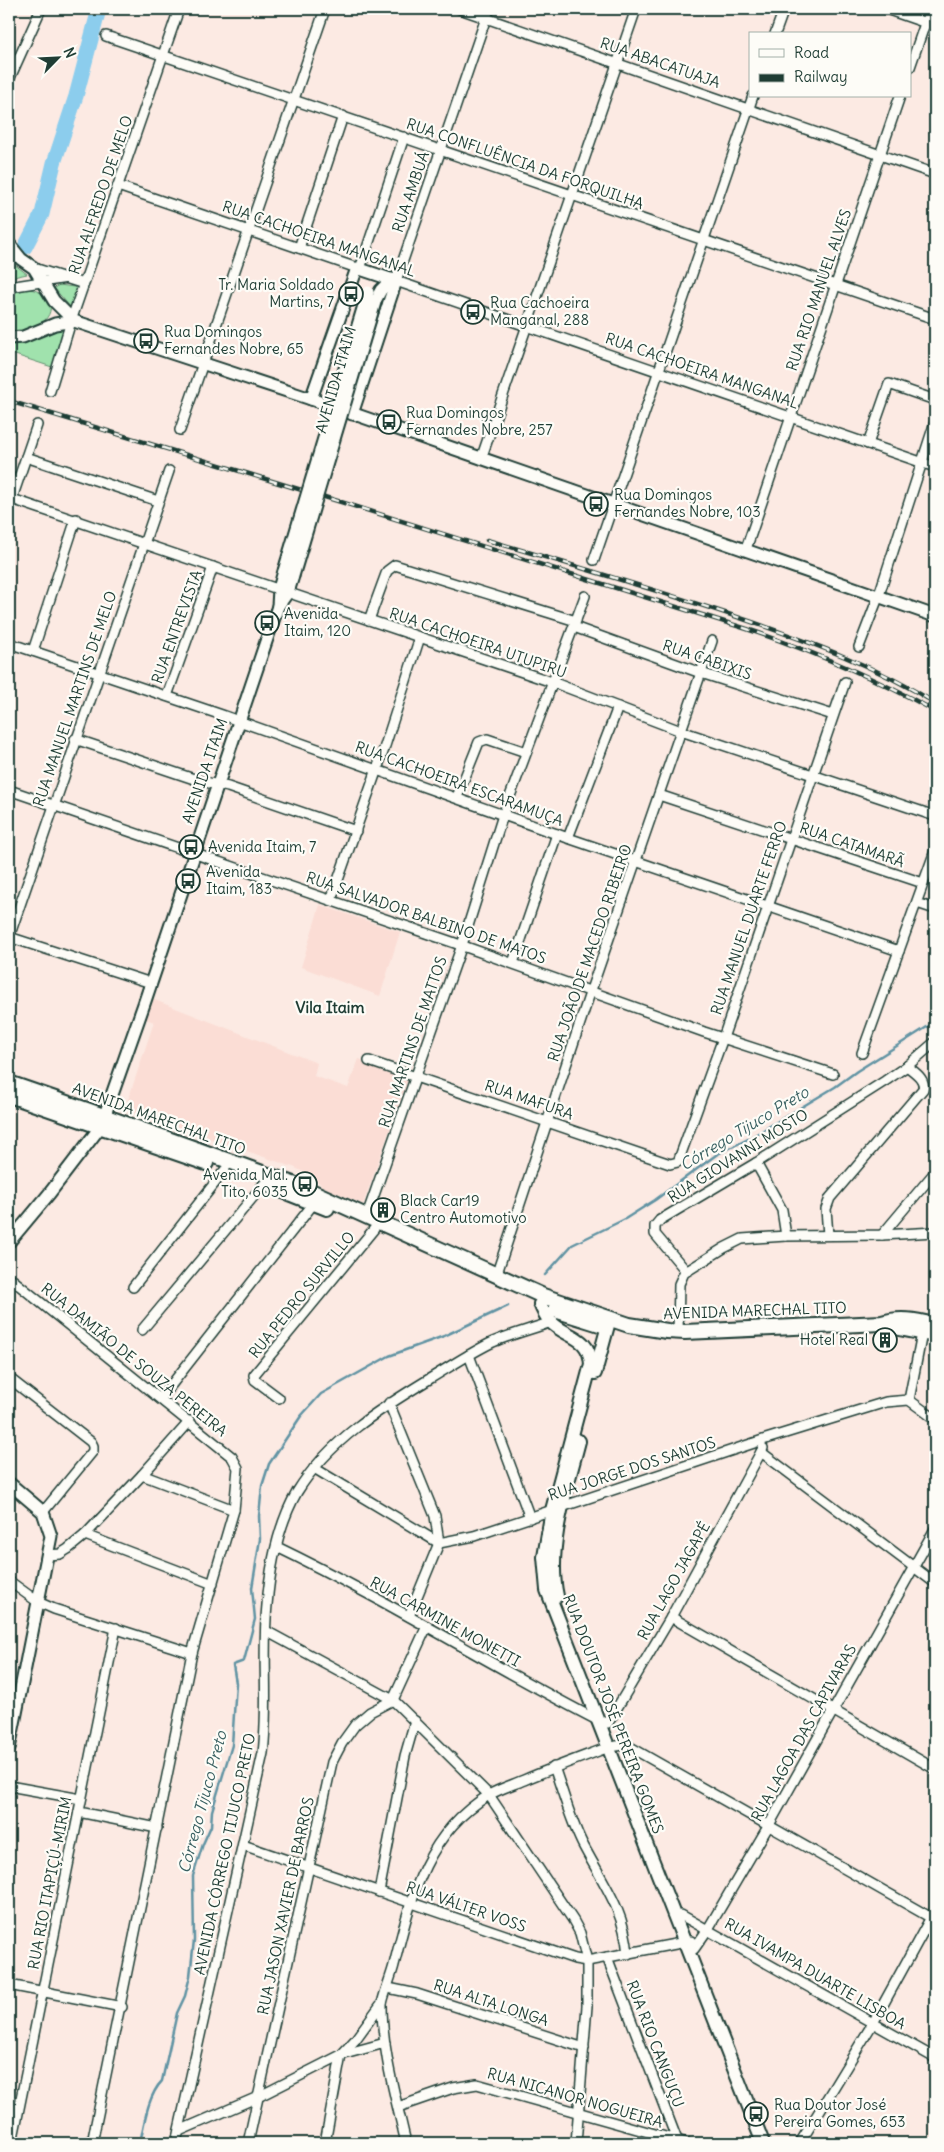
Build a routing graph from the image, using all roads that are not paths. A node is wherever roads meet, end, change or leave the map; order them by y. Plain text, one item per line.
1 (41, 9) edge
2 (179, 9) edge
3 (325, 9) edge
4 (460, 9) edge
5 (636, 9) edge
6 (784, 9) edge
7 (886, 9) edge
8 (930, 9) edge
9 (488, 13) edge
10 (925, 23) junction
11 (935, 26) edge
12 (776, 32) edge
13 (106, 36) dead end
14 (163, 55) junction
15 (912, 61) edge
16 (618, 63) junction
17 (9, 80) edge
18 (752, 98) edge
19 (899, 98) edge
20 (295, 99) junction
21 (749, 108) junction
22 (343, 116) junction
23 (404, 137) junction
24 (442, 150) junction
25 (880, 154) junction
26 (935, 174) edge
27 (118, 186) junction
28 (573, 194) junction
29 (249, 231) junction
30 (704, 239) junction
31 (299, 248) junction
32 (11, 249) edge
33 (30, 265) junction
34 (359, 268) junction
35 (374, 273) junction
36 (67, 278) junction
37 (394, 280) junction
38 (42, 282) junction
39 (84, 284) junction
40 (835, 284) junction
41 (9, 287) edge
42 (372, 296) junction
43 (54, 301) junction
44 (935, 319) edge
45 (72, 320) junction
46 (47, 327) junction
47 (528, 327) junction
48 (9, 338) edge
49 (205, 363) junction
50 (658, 371) junction
51 (50, 391) dead end
52 (311, 399) junction
53 (935, 400) edge
54 (352, 414) junction
55 (790, 417) junction
56 (935, 422) edge
57 (37, 425) dead end
58 (180, 430) dead end
59 (868, 444) junction
60 (26, 457) junction
61 (480, 459) junction
62 (922, 463) junction
63 (935, 467) edge
64 (169, 470) dead end
65 (10, 501) edge
66 (158, 501) junction
67 (614, 505) junction
68 (76, 519) junction
69 (143, 542) junction
70 (746, 549) junction
71 (594, 560) dead end
72 (213, 567) junction
73 (284, 591) junction
74 (879, 595) junction
75 (585, 596) dead end
76 (935, 616) edge
77 (370, 620) junction
78 (575, 624) junction
79 (420, 637) junction
80 (712, 641) dead end
81 (9, 643) edge
82 (859, 647) dead end
83 (33, 651) junction
84 (98, 673) junction
85 (701, 674) junction
86 (552, 682) junction
87 (845, 682) dead end
88 (167, 696) junction
89 (618, 707) junction
90 (833, 715) junction
91 (238, 720) junction
92 (681, 730) junction
93 (75, 739) junction
94 (526, 752) junction
95 (377, 769) junction
96 (814, 775) junction
97 (216, 785) junction
98 (9, 790) edge
99 (659, 795) junction
100 (457, 797) junction
101 (52, 805) junction
102 (503, 815) junction
103 (935, 816) edge
104 (356, 831) junction
105 (557, 834) junction
106 (568, 838) junction
107 (791, 838) junction
108 (935, 850) edge
109 (193, 853) junction
110 (636, 861) junction
111 (923, 883) junction
112 (331, 900) junction
113 (917, 903) junction
114 (767, 906) junction
115 (935, 909) edge
116 (9, 937) edge
117 (462, 945) junction
118 (899, 951) junction
119 (512, 963) junction
120 (151, 983) junction
121 (591, 990) junction
122 (723, 1038) junction
123 (933, 1048) edge
124 (862, 1053) dead end
125 (369, 1060) dead end
126 (907, 1066) junction
127 (833, 1074) dead end
128 (415, 1076) junction
129 (9, 1084) edge
130 (9, 1095) edge
131 (102, 1120) junction
132 (548, 1121) junction
133 (678, 1162) joint
134 (756, 1163) junction
135 (225, 1170) junction
136 (935, 1172) edge
137 (264, 1184) junction
138 (314, 1203) junction
139 (367, 1215) junction
140 (374, 1229) junction
141 (935, 1232) edge
142 (828, 1235) junction
143 (882, 1235) junction
144 (786, 1236) junction
145 (9, 1242) edge
146 (686, 1271) junction
147 (496, 1276) junction
148 (9, 1277) edge
149 (133, 1287) dead end
150 (540, 1304) junction
151 (551, 1322) junction
152 (607, 1326) junction
153 (929, 1329) edge
154 (142, 1330) dead end
155 (678, 1332) junction
156 (586, 1346) junction
157 (469, 1355) junction
158 (9, 1378) edge
159 (161, 1398) junction
160 (279, 1398) dead end
161 (909, 1400) junction
162 (389, 1403) junction
163 (935, 1419) edge
164 (190, 1421) junction
165 (766, 1439) junction
166 (761, 1452) junction
167 (314, 1468) junction
168 (142, 1475) junction
169 (9, 1483) edge
170 (557, 1508) junction
171 (234, 1510) junction
172 (43, 1512) junction
173 (530, 1518) junction
174 (935, 1529) edge
175 (85, 1535) junction
176 (439, 1544) junction
177 (277, 1547) junction
178 (48, 1555) junction
179 (914, 1567) junction
180 (9, 1581) edge
181 (935, 1583) edge
182 (213, 1584) junction
183 (38, 1602) junction
184 (409, 1616) junction
185 (671, 1618) junction
186 (427, 1626) junction
187 (116, 1628) junction
188 (266, 1631) junction
189 (192, 1652) junction
190 (393, 1700) junction
191 (833, 1710) junction
192 (415, 1722) junction
193 (603, 1722) junction
194 (613, 1746) junction
195 (9, 1749) edge
196 (554, 1767) junction
197 (935, 1769) edge
198 (9, 1786) edge
199 (489, 1795) junction
200 (82, 1799) junction
201 (79, 1812) junction
202 (769, 1825) junction
203 (157, 1828) junction
204 (243, 1845) junction
205 (308, 1867) junction
206 (379, 1892) junction
207 (411, 1903) junction
208 (681, 1916) junction
209 (934, 1916) edge
210 (708, 1929) junction
211 (690, 1944) junction
212 (628, 1954) junction
213 (607, 1957) junction
214 (587, 1961) junction
215 (9, 1985) edge
216 (388, 1988) junction
217 (42, 1993) junction
218 (382, 2003) junction
219 (122, 2007) junction
220 (873, 2023) junction
221 (385, 2043) junction
222 (584, 2048) junction
223 (341, 2055) junction
224 (935, 2058) edge
225 (258, 2097) junction
226 (398, 2107) junction
227 (578, 2113) junction
228 (179, 2131) junction
229 (405, 2139) edge
230 (677, 2140) junction
231 (12, 2143) edge
232 (92, 2143) edge
233 (176, 2143) edge
234 (248, 2143) edge
235 (325, 2143) edge
236 (413, 2143) edge
237 (576, 2143) edge
238 (686, 2143) edge
239 (763, 2143) edge
240 (769, 2143) edge
241 (800, 2143) edge

1 - 17 street
2 - 14 street, RUA ALFREDO DE MELO
3 - 20 street
4 - 9 street, RUA ABACATUAJA
5 - 16 street
6 - 12 street
7 - 10 street
8 - 10 street
9 - 16 street, RUA ABACATUAJA
9 - 24 street, RUA AMBUÁ
10 - 11 street
10 - 15 street
13 - 14 street, RUA CONFLUÊNCIA DA FORQUILHA
14 - 20 street, RUA CONFLUÊNCIA DA FORQUILHA
14 - 27 street, RUA ALFREDO DE MELO
16 - 21 street, RUA ABACATUAJA
16 - 28 street
18 - 21 street
19 - 25 street, RUA RIO MANUEL ALVES
20 - 22 street, RUA CONFLUÊNCIA DA FORQUILHA
20 - 29 street
21 - 25 street, RUA ABACATUAJA
21 - 30 street
22 - 23 street, RUA CONFLUÊNCIA DA FORQUILHA
22 - 31 street
23 - 24 street, RUA CONFLUÊNCIA DA FORQUILHA
23 - 34 street
24 - 28 street, RUA CONFLUÊNCIA DA FORQUILHA
24 - 37 street, RUA AMBUÁ
25 - 26 street, RUA ABACATUAJA
25 - 40 street, RUA RIO MANUEL ALVES
27 - 29 street, RUA CACHOEIRA MANGANAL
27 - 39 street, RUA ALFREDO DE MELO
28 - 30 street, RUA CONFLUÊNCIA DA FORQUILHA
28 - 47 street
29 - 31 street, RUA CACHOEIRA MANGANAL
29 - 49 street
30 - 40 street, RUA CONFLUÊNCIA DA FORQUILHA
30 - 50 street
31 - 34 street, RUA CACHOEIRA MANGANAL
32 - 33 street
33 - 36 street
33 - 38 street
34 - 35 street, RUA CACHOEIRA MANGANAL
34 - 52 street
35 - 37 street, RUA CACHOEIRA MANGANAL
35 - 42 street, AVENIDA ITAIM
36 - 38 street
36 - 39 street
37 - 42 street, AVENIDA ITAIM
37 - 47 street, RUA CACHOEIRA MANGANAL
37 - 54 street, RUA AMBUÁ
38 - 41 street
38 - 43 street
39 - 45 street, RUA ALFREDO DE MELO
40 - 44 street, RUA CONFLUÊNCIA DA FORQUILHA
40 - 55 street, RUA RIO MANUEL ALVES
42 - 73 street, AVENIDA ITAIM, bridge
43 - 45 street
43 - 46 street
45 - 46 street
45 - 49 street
45 - 51 street, RUA ALFREDO DE MELO
46 - 48 street
47 - 50 street, RUA CACHOEIRA MANGANAL
47 - 61 street
49 - 52 street
49 - 58 street
50 - 55 street, RUA CACHOEIRA MANGANAL
50 - 67 street
52 - 54 street
53 - 59 street
54 - 61 street
55 - 59 street, RUA CACHOEIRA MANGANAL
55 - 70 street, RUA RIO MANUEL ALVES
56 - 62 street
57 - 60 street
59 - 62 street, RUA CACHOEIRA MANGANAL
60 - 65 street
60 - 66 street
61 - 67 street
62 - 63 street, RUA CACHOEIRA MANGANAL
62 - 74 street
64 - 66 street, RUA MANUEL MARTINS DE MELO
65 - 68 street, RUA CACHOEIRA UTUPIRU
66 - 69 street, RUA MANUEL MARTINS DE MELO
67 - 70 street
67 - 71 street
68 - 69 street, RUA CACHOEIRA UTUPIRU
68 - 83 street
69 - 72 street, RUA CACHOEIRA UTUPIRU
69 - 84 street, RUA MANUEL MARTINS DE MELO
70 - 74 street
72 - 73 street, RUA CACHOEIRA UTUPIRU
72 - 88 street, RUA ENTREVISTA
73 - 77 street, RUA CACHOEIRA UTUPIRU
73 - 91 street, AVENIDA ITAIM
74 - 76 street
74 - 82 street
75 - 78 street, RUA MARTINS DE MATTOS
77 - 78 street, RUA CABIXIS
77 - 79 street, RUA CACHOEIRA UTUPIRU
78 - 85 street, RUA CABIXIS
78 - 86 street, RUA MARTINS DE MATTOS
79 - 86 street, RUA CACHOEIRA UTUPIRU
79 - 95 street
80 - 85 street, RUA JOÃO DE MACEDO RIBEIRO
81 - 83 street, RUA CACHOEIRA ESCARAMUÇA
83 - 84 street, RUA CACHOEIRA ESCARAMUÇA
84 - 88 street, RUA CACHOEIRA ESCARAMUÇA
84 - 93 street, RUA MANUEL MARTINS DE MELO
85 - 90 street, RUA CABIXIS
85 - 92 street, RUA JOÃO DE MACEDO RIBEIRO
86 - 89 street, RUA CACHOEIRA UTUPIRU
86 - 94 street, RUA MARTINS DE MATTOS
87 - 90 street, RUA MANUEL DUARTE FERRO
88 - 91 street, RUA CACHOEIRA ESCARAMUÇA
89 - 92 street, RUA CACHOEIRA UTUPIRU
89 - 106 street
90 - 96 street, RUA MANUEL DUARTE FERRO
91 - 95 street, RUA CACHOEIRA ESCARAMUÇA
91 - 97 street, AVENIDA ITAIM
92 - 96 street, RUA CACHOEIRA UTUPIRU
92 - 99 street, RUA JOÃO DE MACEDO RIBEIRO
93 - 97 street
93 - 101 street, RUA MANUEL MARTINS DE MELO
94 - 100 street
94 - 102 street, RUA MARTINS DE MATTOS
95 - 100 street, RUA CACHOEIRA ESCARAMUÇA
95 - 104 street
96 - 103 street, RUA CACHOEIRA UTUPIRU
96 - 107 street, RUA MANUEL DUARTE FERRO
97 - 104 street
97 - 109 street, AVENIDA ITAIM
98 - 101 street, RUA SALVADOR BALBINO DE MATOS
99 - 107 street, RUA CATAMARÃ
99 - 110 street, RUA JOÃO DE MACEDO RIBEIRO
100 - 102 street, RUA CACHOEIRA ESCARAMUÇA
101 - 109 street, RUA SALVADOR BALBINO DE MATOS
101 - 116 street, RUA MANUEL MARTINS DE MELO
102 - 105 street, RUA CACHOEIRA ESCARAMUÇA
102 - 117 street, RUA MARTINS DE MATTOS
104 - 112 street
105 - 106 street, RUA CACHOEIRA ESCARAMUÇA
105 - 119 street
106 - 110 street, RUA CACHOEIRA ESCARAMUÇA
107 - 111 street, RUA CATAMARÃ
107 - 114 street, RUA MANUEL DUARTE FERRO
108 - 111 street
109 - 112 street, RUA SALVADOR BALBINO DE MATOS
109 - 120 street, AVENIDA ITAIM
110 - 114 street, RUA CACHOEIRA ESCARAMUÇA
110 - 121 street, RUA JOÃO DE MACEDO RIBEIRO
111 - 113 street
112 - 117 street, RUA SALVADOR BALBINO DE MATOS
113 - 115 street
113 - 118 street
114 - 118 street, RUA CACHOEIRA ESCARAMUÇA
114 - 122 street, RUA MANUEL DUARTE FERRO
116 - 120 street
117 - 119 street, RUA SALVADOR BALBINO DE MATOS
117 - 128 street, RUA MARTINS DE MATTOS
118 - 124 street
119 - 121 street, RUA SALVADOR BALBINO DE MATOS
120 - 131 street, AVENIDA ITAIM
121 - 122 street, RUA SALVADOR BALBINO DE MATOS
121 - 132 street, RUA JOÃO DE MACEDO RIBEIRO
122 - 127 street, RUA SALVADOR BALBINO DE MATOS
122 - 133 street, RUA MANUEL DUARTE FERRO
123 - 126 street, RUA GIOVANNI MOSTO
125 - 128 street, RUA MAFURA
126 - 134 street, RUA GIOVANNI MOSTO
126 - 142 street
128 - 132 street, RUA MAFURA
128 - 139 street, RUA MARTINS DE MATTOS
129 - 131 main road, AVENIDA MARECHAL TITO
130 - 131 main road, AVENIDA MARECHAL TITO
131 - 135 main road, AVENIDA MARECHAL TITO
131 - 139 main road, AVENIDA MARECHAL TITO
131 - 145 street, AVENIDA ITAIM
132 - 133 street, RUA MAFURA
132 - 147 street, RUA JOÃO DE MACEDO RIBEIRO
134 - 144 street
134 - 146 street, RUA GIOVANNI MOSTO
135 - 137 main road, AVENIDA MARECHAL TITO
135 - 149 street
136 - 143 street
137 - 138 main road, AVENIDA MARECHAL TITO
137 - 154 street
138 - 140 main road, AVENIDA MARECHAL TITO
138 - 159 street
139 - 147 main road, AVENIDA MARECHAL TITO
140 - 150 main road, AVENIDA MARECHAL TITO
140 - 160 street, RUA PEDRO SURVILLO
141 - 143 street
142 - 143 street
142 - 144 street
144 - 146 street
146 - 155 street
147 - 152 main road, AVENIDA MARECHAL TITO
148 - 159 street, RUA DAMIÃO DE SOUZA PEREIRA
150 - 151 main road
150 - 152 main road, AVENIDA MARECHAL TITO
151 - 156 main road
151 - 157 street, AVENIDA CÓRREGO TIJUCO PRETO
152 - 155 main road, AVENIDA MARECHAL TITO
152 - 156 main road
152 - 170 main road, RUA DOUTOR JOSÉ PEREIRA GOMES
153 - 155 main road, AVENIDA MARECHAL TITO
153 - 161 street
156 - 170 main road, RUA DOUTOR JOSÉ PEREIRA GOMES
157 - 162 street, AVENIDA CÓRREGO TIJUCO PRETO
157 - 173 street
158 - 172 street
159 - 164 street, RUA DAMIÃO DE SOUZA PEREIRA
161 - 163 street
161 - 165 street, RUA JORGE DOS SANTOS
162 - 167 street, AVENIDA CÓRREGO TIJUCO PRETO
162 - 176 street
164 - 168 street
164 - 171 street, RUA DAMIÃO DE SOUZA PEREIRA
165 - 166 street, RUA LAGO JAGAPÉ
165 - 170 street, RUA JORGE DOS SANTOS
166 - 179 street
166 - 185 street, RUA LAGO JAGAPÉ
167 - 176 street
167 - 177 street, AVENIDA CÓRREGO TIJUCO PRETO
168 - 171 street
168 - 175 street
169 - 172 street
170 - 173 street, RUA JORGE DOS SANTOS
170 - 193 main road, RUA DOUTOR JOSÉ PEREIRA GOMES
171 - 182 street
172 - 178 street
173 - 176 street, RUA JORGE DOS SANTOS
174 - 179 street, RUA LAGOA DAS CAPIVARAS
175 - 178 street
175 - 182 street
176 - 184 street
177 - 184 street, RUA CARMINE MONETTI
177 - 188 street, AVENIDA CÓRREGO TIJUCO PRETO
178 - 183 street
179 - 181 street
179 - 191 street, RUA LAGOA DAS CAPIVARAS
180 - 183 street
182 - 189 street
183 - 187 street
183 - 195 street
184 - 186 street, RUA CARMINE MONETTI
185 - 191 street
185 - 193 street, RUA LAGO JAGAPÉ
186 - 190 street
186 - 193 street, RUA CARMINE MONETTI
187 - 189 street
187 - 200 street, RUA RIO ITAPIÇÚ-MIRIM
188 - 190 street
188 - 204 street, AVENIDA CÓRREGO TIJUCO PRETO
189 - 203 street
190 - 192 street
190 - 205 street, RUA JASON XAVIER DE BARROS
191 - 197 street
191 - 202 street, RUA LAGOA DAS CAPIVARAS
192 - 199 street
192 - 206 street
193 - 194 main road, RUA DOUTOR JOSÉ PEREIRA GOMES
194 - 196 street
194 - 202 street
194 - 208 main road, RUA DOUTOR JOSÉ PEREIRA GOMES
194 - 211 main road, RUA DOUTOR JOSÉ PEREIRA GOMES
196 - 199 street
196 - 212 street
198 - 200 street
199 - 207 street
199 - 214 street
200 - 201 street, RUA RIO ITAPIÇÚ-MIRIM
201 - 203 street
201 - 217 street, RUA RIO ITAPIÇÚ-MIRIM
202 - 209 street
202 - 210 street, RUA LAGOA DAS CAPIVARAS
203 - 219 street
204 - 205 street, RUA VÁLTER VOSS
204 - 228 street, AVENIDA CÓRREGO TIJUCO PRETO
205 - 206 street, RUA VÁLTER VOSS
205 - 225 street, RUA JASON XAVIER DE BARROS
206 - 207 street, RUA VÁLTER VOSS
207 - 214 street, RUA VÁLTER VOSS
207 - 216 street
208 - 210 street, RUA IVAMPA DUARTE LISBOA
208 - 211 main road, RUA DOUTOR JOSÉ PEREIRA GOMES
209 - 220 street
210 - 211 street, RUA LAGOA DAS CAPIVARAS
210 - 220 street, RUA IVAMPA DUARTE LISBOA
211 - 212 street, RUA VÁLTER VOSS
211 - 239 main road, RUA DOUTOR JOSÉ PEREIRA GOMES
211 - 240 main road, RUA DOUTOR JOSÉ PEREIRA GOMES
212 - 213 street, RUA VÁLTER VOSS
213 - 214 street, RUA VÁLTER VOSS
213 - 230 street, RUA RIO CANGUÇU
214 - 222 street
215 - 217 street
216 - 218 street
216 - 222 street, RUA ALTA LONGA
217 - 219 street
217 - 231 street, RUA RIO ITAPIÇÚ-MIRIM
218 - 221 street
218 - 223 street
219 - 232 street
220 - 224 street, RUA IVAMPA DUARTE LISBOA
220 - 241 street
221 - 223 street
221 - 226 street
222 - 227 street
223 - 225 street
223 - 235 street
225 - 228 street
225 - 234 street, RUA JASON XAVIER DE BARROS
226 - 227 street, RUA NICANOR NOGUEIRA
226 - 229 street
227 - 230 street, RUA NICANOR NOGUEIRA
227 - 237 street
228 - 233 street, AVENIDA CÓRREGO TIJUCO PRETO
229 - 236 street
230 - 238 street, RUA NICANOR NOGUEIRA

